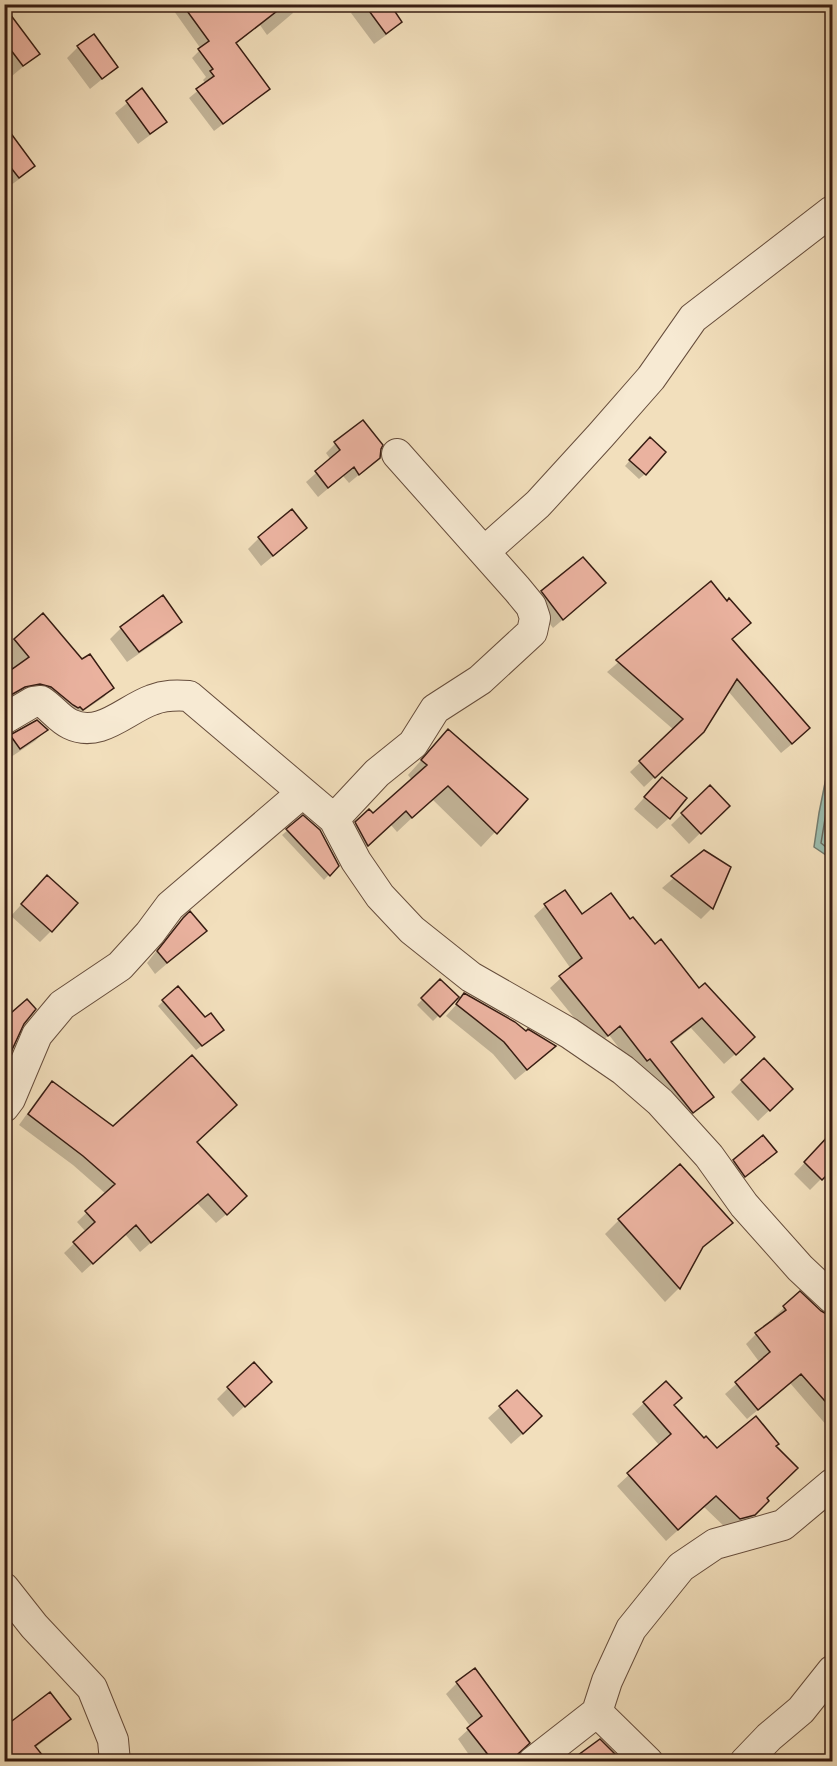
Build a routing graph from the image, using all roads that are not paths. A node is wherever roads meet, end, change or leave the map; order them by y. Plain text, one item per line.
1 (832, 211) edge
2 (397, 454) dead end
3 (485, 550) junction
4 (4, 719) edge
5 (302, 793) junction
6 (334, 819) junction
7 (4, 1107) edge
8 (832, 1298) edge
9 (832, 1484) edge
10 (4, 1588) edge
11 (832, 1671) edge
12 (597, 1712) junction
13 (115, 1761) edge
14 (533, 1761) edge
15 (648, 1761) edge
16 (745, 1761) edge

1 - 3 street
2 - 3 street
3 - 6 street
4 - 5 street
5 - 6 street
5 - 7 street
6 - 8 street
9 - 12 street
10 - 13 street
11 - 16 street
12 - 14 street
12 - 15 street

